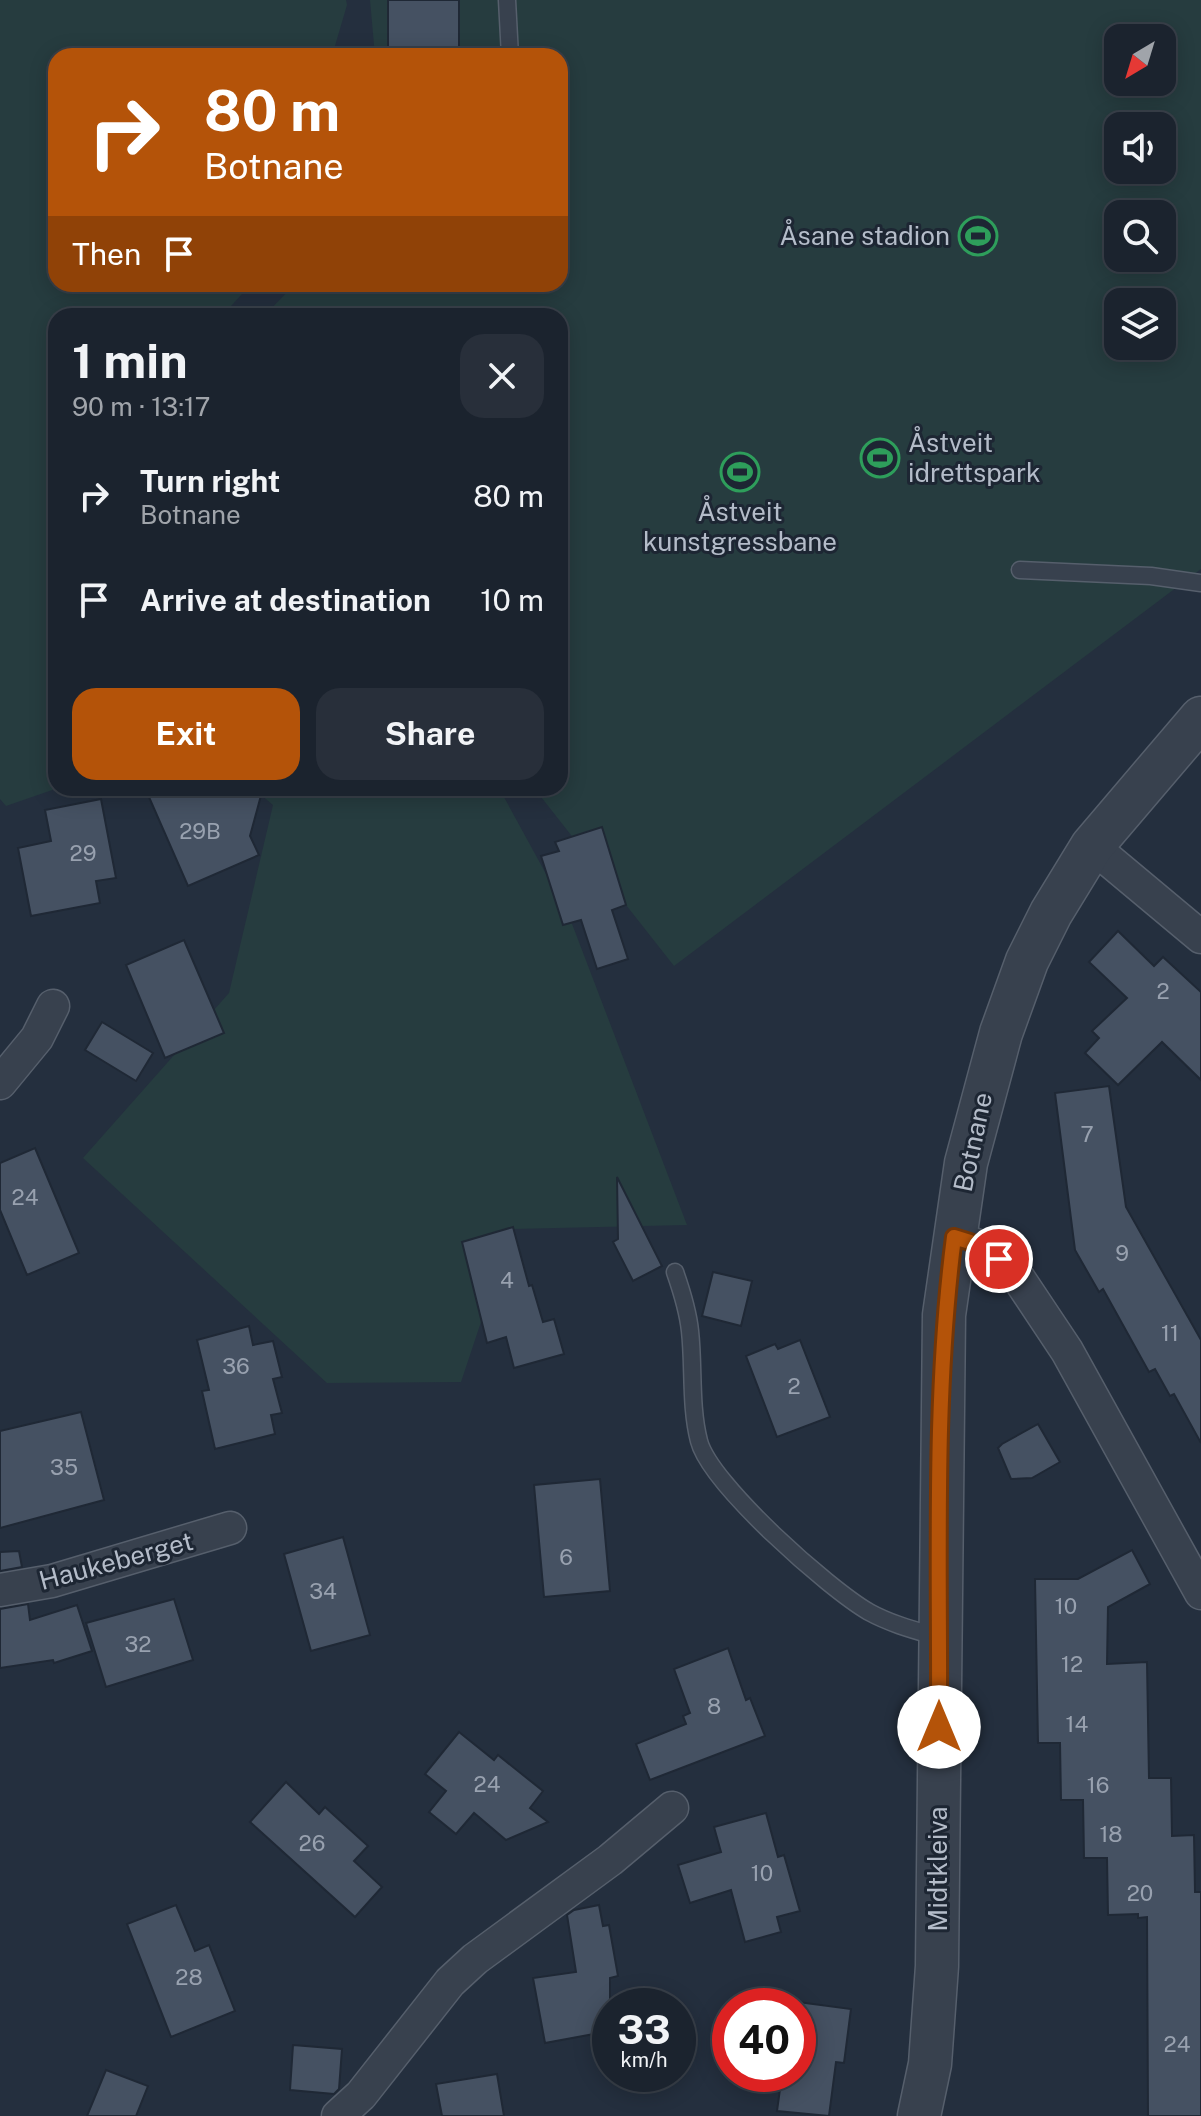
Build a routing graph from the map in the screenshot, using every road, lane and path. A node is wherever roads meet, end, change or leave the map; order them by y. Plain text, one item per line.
1 (507, 0) edge
2 (510, 48) edge
3 (1020, 570) dead end
4 (1201, 583) edge
5 (1201, 718) edge
6 (1092, 846) junction
7 (1201, 937) edge
8 (53, 1006) dead end
9 (0, 1083) edge
10 (954, 1237) junction
11 (675, 1272) dead end
12 (230, 1528) dead end
13 (0, 1590) edge
14 (1201, 1593) edge
15 (939, 1637) junction
16 (672, 1808) dead end
17 (338, 2116) edge
18 (919, 2116) edge

1 - 2 lane
3 - 4 lane
5 - 6 street, Botnane
6 - 7 street
6 - 10 street, Botnane
8 - 9 street
10 - 14 street
10 - 15 street, Midtkleiva
11 - 15 lane
12 - 13 street, Haukeberget
15 - 18 street, Midtkleiva
16 - 17 street

